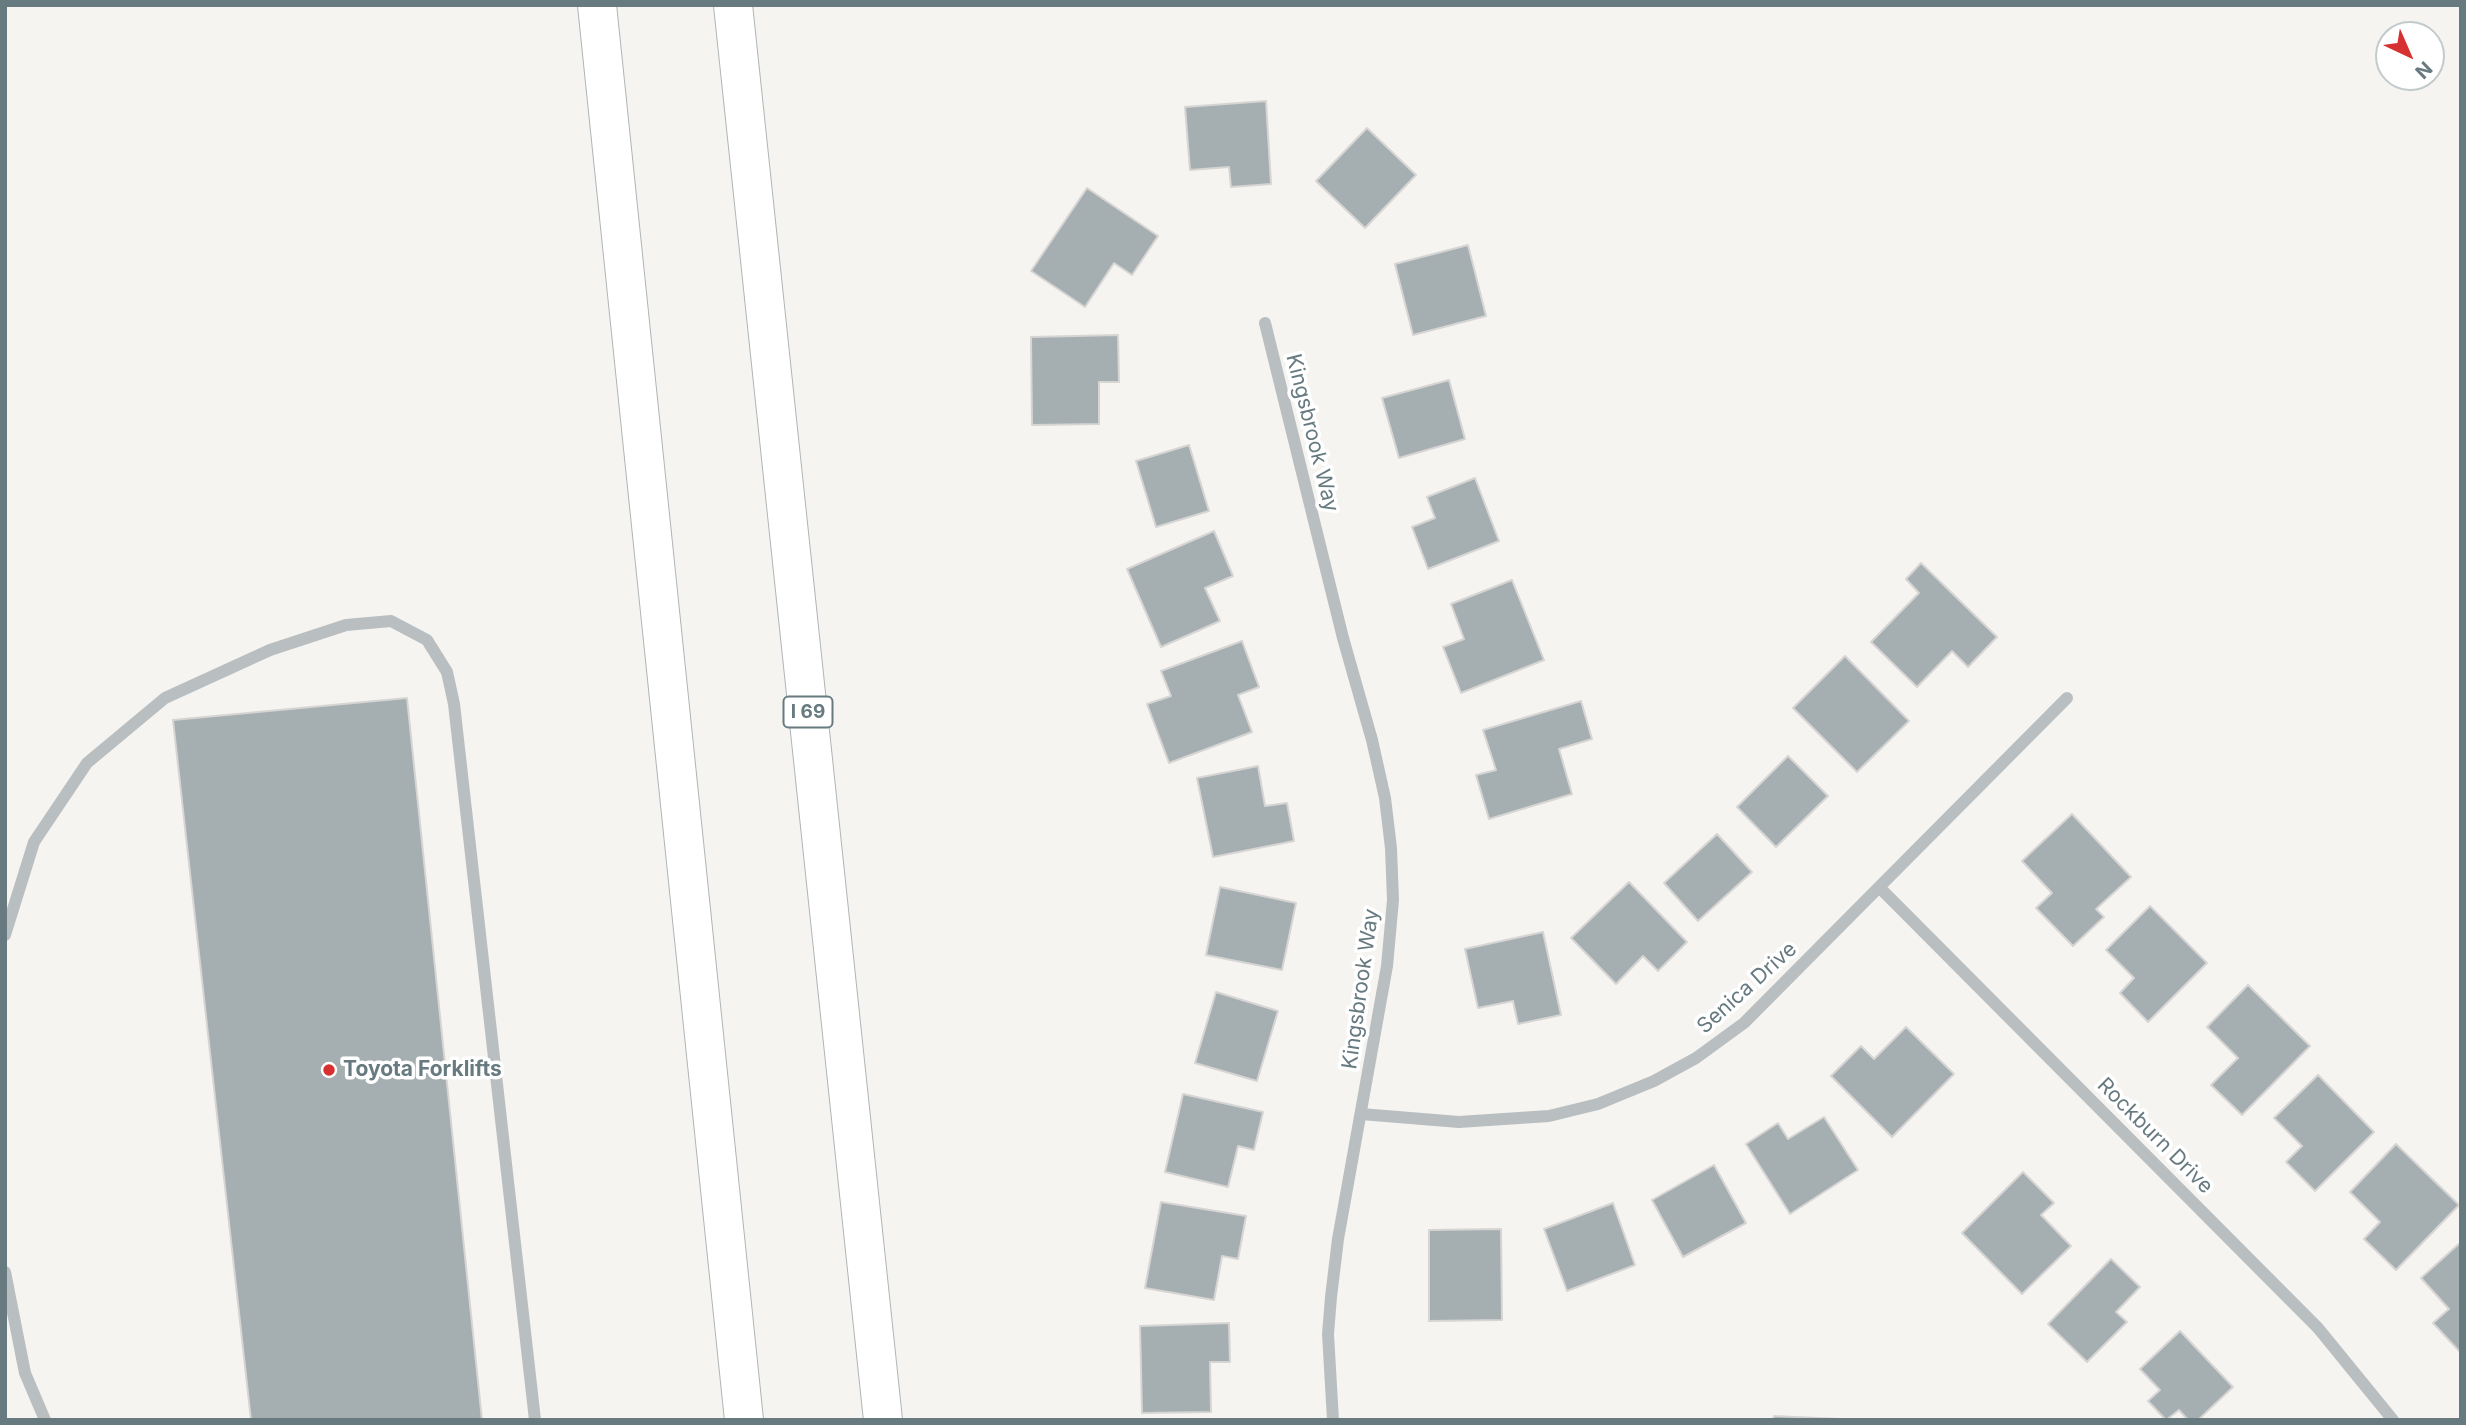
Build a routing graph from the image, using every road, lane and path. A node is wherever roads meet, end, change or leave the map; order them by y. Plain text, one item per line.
1 (597, 5) edge
2 (733, 5) edge
3 (1265, 323) dead end
4 (2067, 698) dead end
5 (1879, 887) junction
6 (5, 936) edge
7 (1361, 1114) junction
8 (5, 1272) edge
9 (46, 1420) edge
10 (536, 1420) edge
11 (744, 1420) edge
12 (883, 1420) edge
13 (1333, 1420) edge
14 (2393, 1420) edge

1 - 11 highway
2 - 12 highway, I 69
3 - 7 street, Kingsbrook Way
4 - 5 street, Senica Drive
5 - 7 street, Senica Drive
5 - 14 street, Rockburn Drive
6 - 10 street
7 - 13 street, Kingsbrook Way
8 - 9 street

